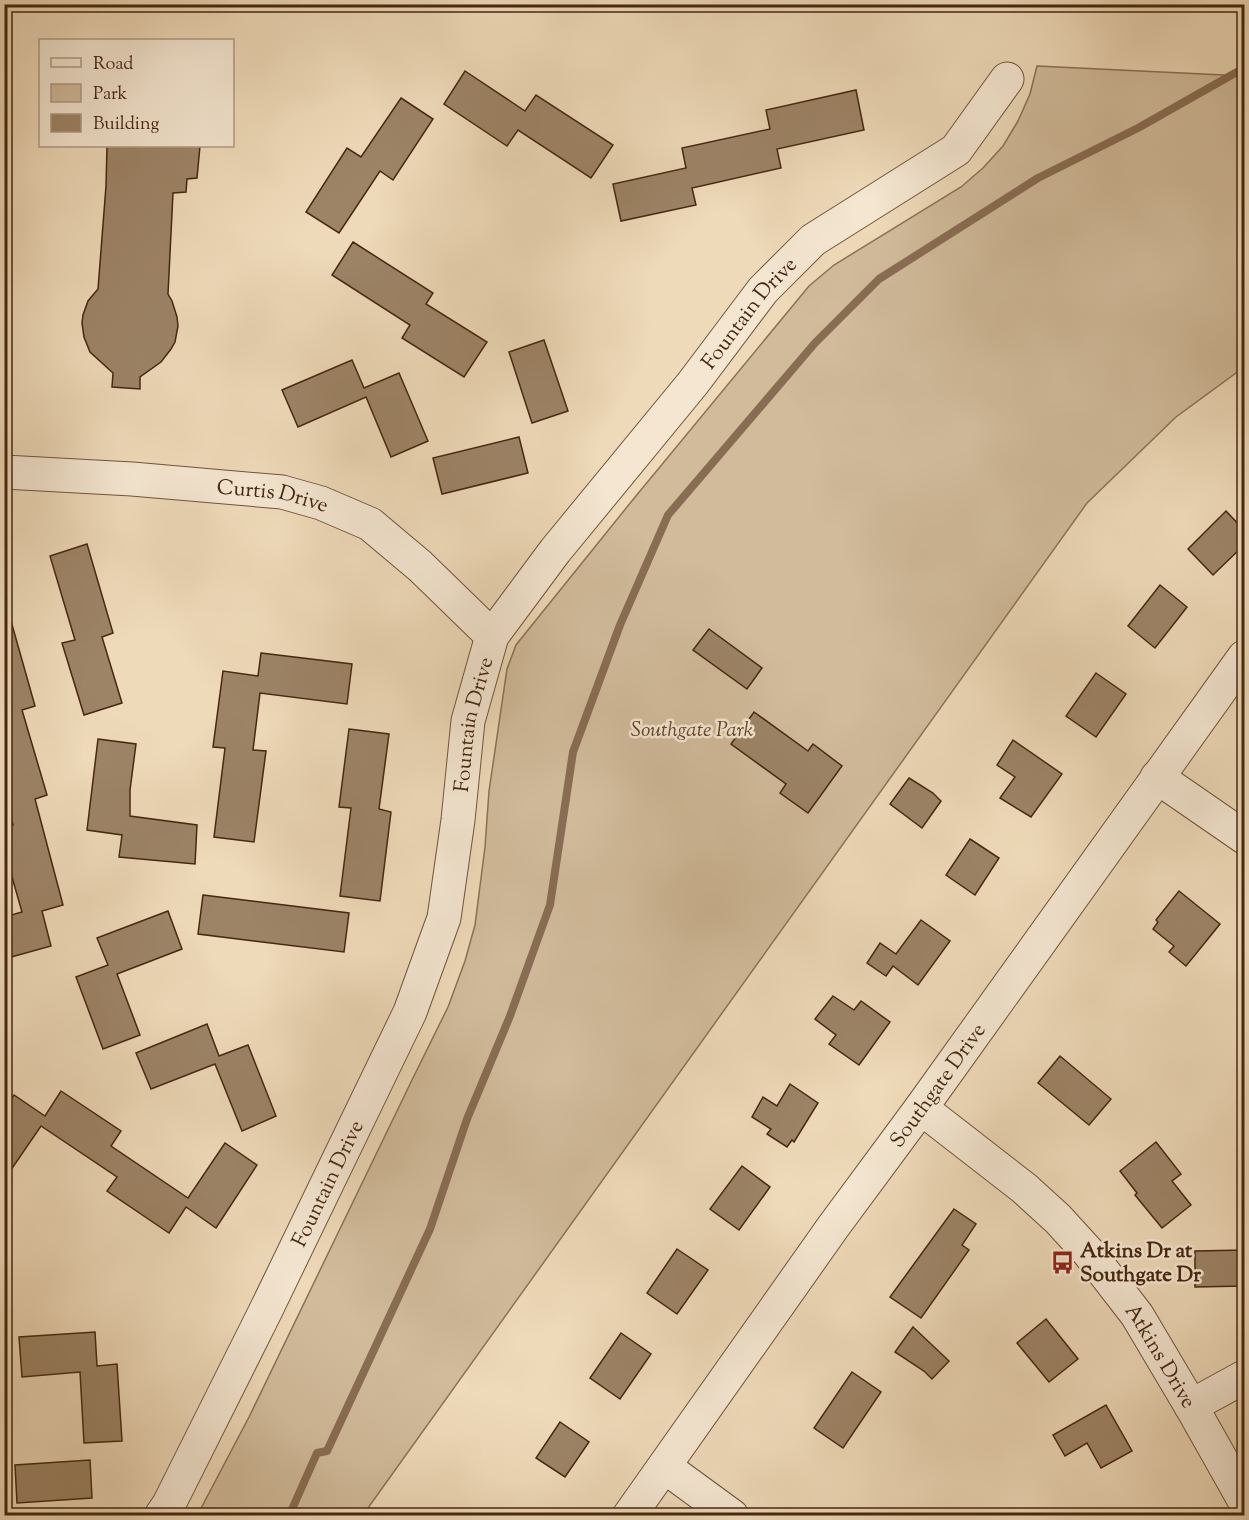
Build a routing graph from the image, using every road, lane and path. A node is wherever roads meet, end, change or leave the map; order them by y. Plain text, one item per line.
1 (1007, 79) dead end
2 (4, 472) edge
3 (492, 636) junction
4 (1245, 657) edge
5 (1157, 777) junction
6 (1245, 837) edge
7 (921, 1108) junction
8 (1245, 1377) edge
9 (1191, 1406) junction
10 (1235, 1460) edge
11 (665, 1467) junction
12 (1245, 1500) edge
13 (161, 1515) edge
14 (629, 1515) edge
15 (732, 1515) edge

1 - 3 street, Fountain Drive
2 - 3 street, Curtis Drive
3 - 13 street, Fountain Drive
4 - 5 street, Southgate Drive
5 - 6 street
5 - 7 street, Southgate Drive
7 - 9 street, Atkins Drive
7 - 11 street, Southgate Drive
8 - 9 street
9 - 10 street, Atkins Drive
10 - 12 street, Atkins Drive
11 - 14 street, Southgate Drive
11 - 15 street

